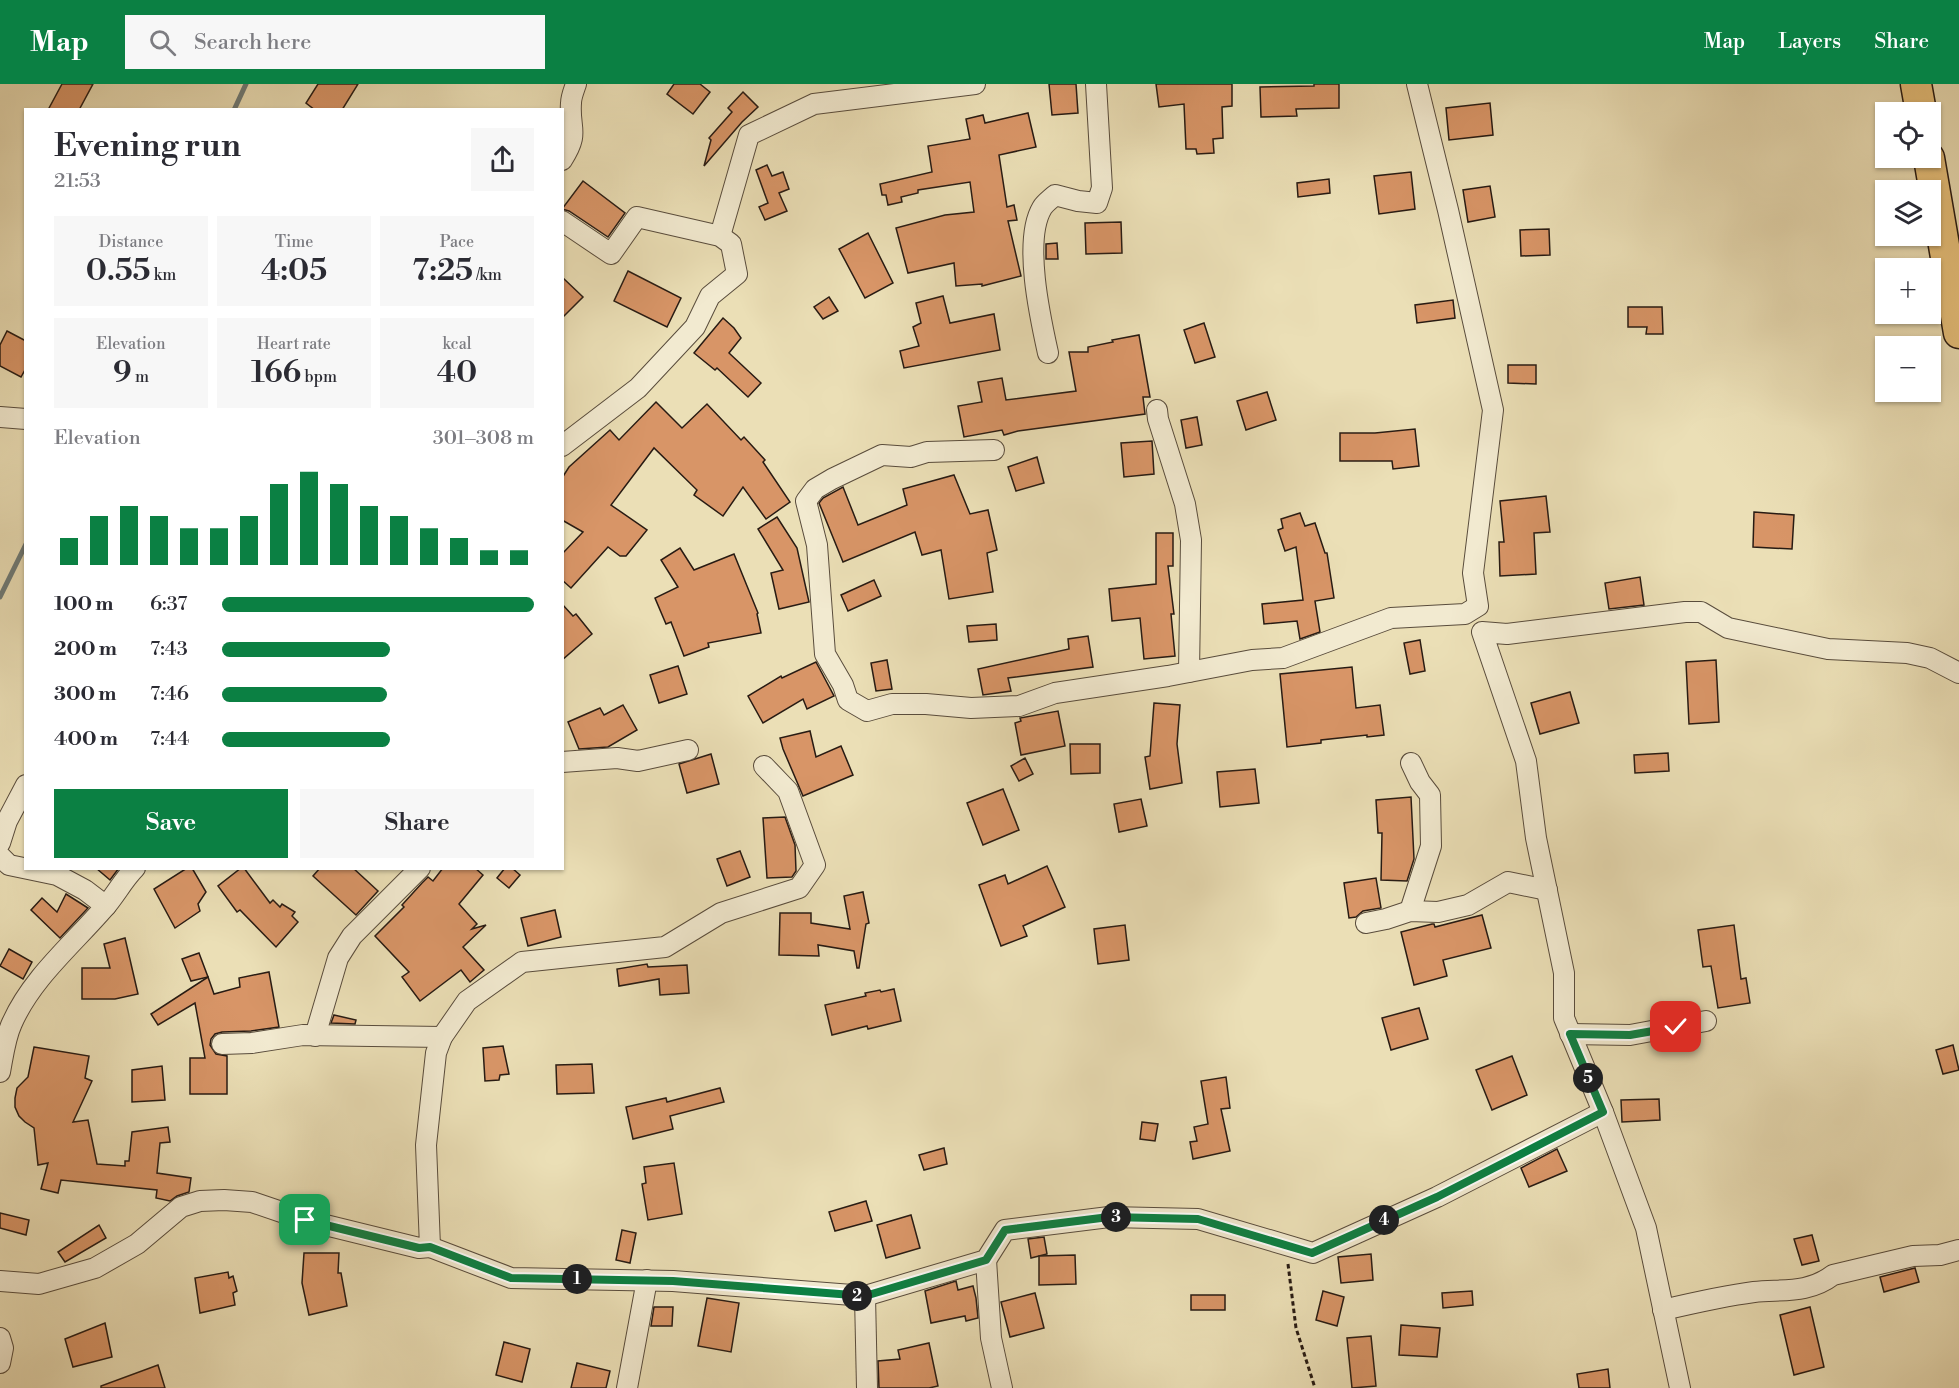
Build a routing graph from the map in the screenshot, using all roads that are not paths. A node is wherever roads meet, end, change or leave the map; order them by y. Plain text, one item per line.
1 (576, 84) edge
2 (975, 84) edge
3 (1096, 84) edge
4 (1417, 84) edge
5 (1916, 84) edge
6 (923, 87) edge
7 (1919, 102) edge
8 (564, 157) edge
9 (1931, 168) edge
10 (564, 222) edge
11 (720, 236) junction
12 (1959, 333) edge
13 (1048, 353) dead end
14 (1157, 410) dead end
15 (0, 417) edge
16 (24, 419) edge
17 (567, 436) edge
18 (994, 450) dead end
19 (1465, 614) junction
20 (1482, 632) junction
21 (1189, 672) junction
22 (1959, 673) edge
23 (688, 750) dead end
24 (564, 762) edge
25 (1411, 763) dead end
26 (764, 766) dead end
27 (24, 790) edge
28 (0, 843) edge
29 (0, 856) edge
30 (24, 868) edge
31 (33, 870) edge
32 (133, 870) edge
33 (418, 870) edge
34 (1547, 890) junction
35 (106, 906) junction
36 (1410, 911) junction
37 (1366, 923) dead end
38 (1706, 1021) dead end
39 (1570, 1034) junction
40 (315, 1036) junction
41 (442, 1037) junction
42 (222, 1044) dead end
43 (0, 1072) edge
44 (1603, 1112) junction
45 (430, 1247) junction
46 (1959, 1250) edge
47 (986, 1260) junction
48 (647, 1280) junction
49 (0, 1281) edge
50 (865, 1296) junction
51 (1663, 1310) junction
52 (0, 1338) edge
53 (0, 1363) edge
54 (627, 1388) edge
55 (867, 1388) edge
56 (1002, 1388) edge
57 (1680, 1388) edge

1 - 8 street
2 - 6 street
3 - 13 street
4 - 19 street
5 - 7 highway
6 - 11 street
9 - 12 highway
10 - 11 street
11 - 17 street
14 - 21 street
15 - 16 street
18 - 21 street
19 - 20 street
19 - 21 street
20 - 22 street
20 - 34 street
23 - 24 street
25 - 36 street
26 - 41 street
27 - 28 street
29 - 30 street
31 - 35 street
32 - 35 street
33 - 40 street
34 - 36 street
34 - 39 street
35 - 43 street
36 - 37 street
38 - 39 street
39 - 44 street
40 - 41 street
40 - 42 street
41 - 45 street
44 - 47 street
44 - 51 street
45 - 48 street
45 - 49 street
46 - 51 street
47 - 50 street
47 - 56 street
48 - 50 street
48 - 54 street
50 - 55 street
51 - 57 street
52 - 53 street

